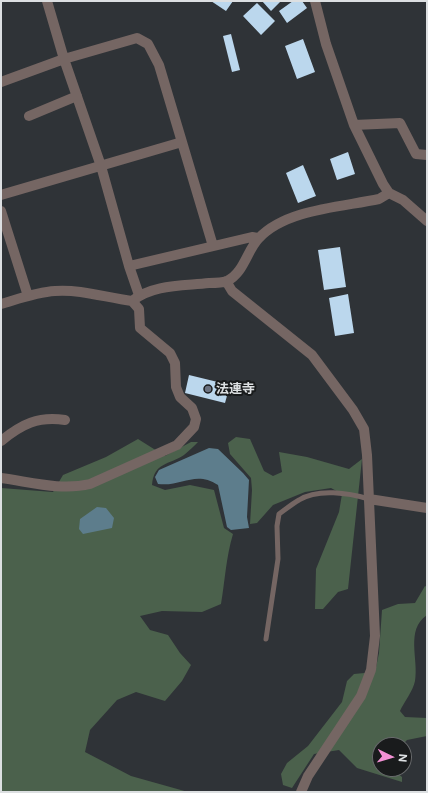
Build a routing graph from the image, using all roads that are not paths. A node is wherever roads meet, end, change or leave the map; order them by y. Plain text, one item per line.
1 (47, 1) edge
2 (315, 1) edge
3 (64, 59) junction
4 (1, 82) edge
5 (77, 96) junction
6 (29, 116) dead end
7 (354, 125) junction
8 (182, 142) junction
9 (427, 155) edge
10 (101, 166) junction
11 (389, 193) junction
12 (1, 195) edge
13 (1, 211) edge
14 (427, 221) edge
15 (258, 238) junction
16 (213, 246) junction
17 (129, 266) junction
18 (226, 282) junction
19 (28, 296) junction
20 (136, 298) junction
21 (1, 304) edge
22 (65, 420) dead end
23 (1, 442) edge
24 (1, 478) edge
25 (369, 499) junction
26 (427, 508) edge
27 (266, 639) dead end
28 (301, 792) edge

1 - 3 street
2 - 7 street
3 - 4 street
3 - 5 street
3 - 8 street
5 - 6 street
5 - 10 street
7 - 9 street
7 - 11 street
8 - 10 street
8 - 16 street
10 - 12 street
10 - 17 street
11 - 14 street
11 - 15 street
13 - 19 street
15 - 16 street
15 - 18 street
16 - 17 street
17 - 20 street
18 - 20 street
18 - 25 street
19 - 20 street
19 - 21 street
20 - 24 street
22 - 23 street
25 - 26 street
25 - 27 lane
25 - 28 street

